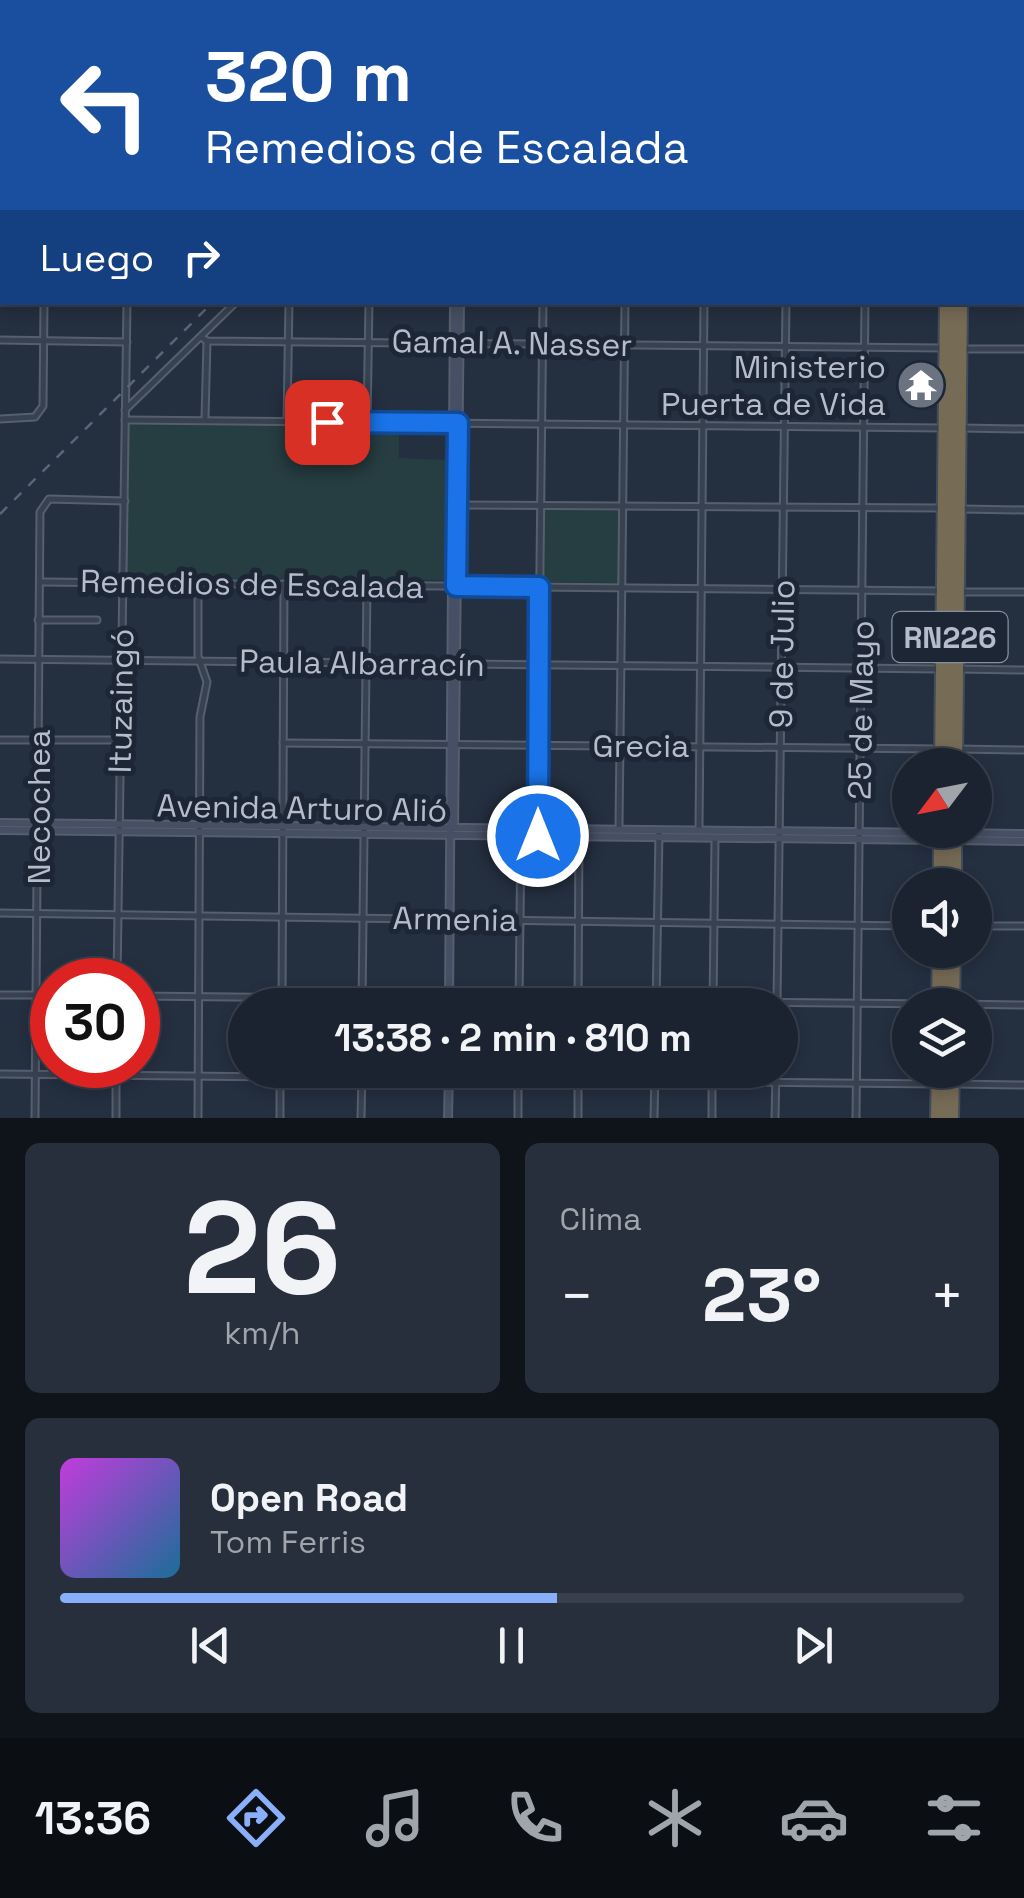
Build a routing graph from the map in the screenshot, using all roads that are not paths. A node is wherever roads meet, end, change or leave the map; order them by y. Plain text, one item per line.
1 (44, 305) edge
2 (127, 305) edge
3 (233, 305) edge
4 (290, 305) edge
5 (369, 305) edge
6 (457, 305) edge
7 (542, 305) edge
8 (626, 305) edge
9 (704, 305) edge
10 (786, 305) edge
11 (865, 305) edge
12 (945, 305) edge
13 (953, 305) edge
14 (962, 305) edge
15 (204, 339) junction
16 (288, 339) junction
17 (0, 340) edge
18 (44, 340) junction
19 (126, 342) junction
20 (368, 342) junction
21 (456, 342) junction
22 (542, 342) junction
23 (625, 344) junction
24 (704, 345) junction
25 (785, 346) junction
26 (865, 347) junction
27 (944, 348) junction
28 (961, 349) junction
29 (1024, 349) edge
30 (126, 410) junction
31 (0, 419) edge
32 (205, 419) junction
33 (125, 420) junction
34 (287, 421) junction
35 (367, 422) junction
36 (455, 423) junction
37 (541, 424) junction
38 (623, 425) junction
39 (703, 426) junction
40 (784, 426) junction
41 (864, 427) junction
42 (944, 428) junction
43 (960, 428) junction
44 (1024, 429) edge
45 (124, 501) junction
46 (455, 504) junction
47 (540, 506) junction
48 (622, 506) junction
49 (702, 507) junction
50 (784, 508) junction
51 (863, 508) junction
52 (951, 508) junction
53 (1024, 510) edge
54 (42, 582) junction
55 (122, 582) junction
56 (198, 583) junction
57 (284, 584) junction
58 (367, 585) junction
59 (454, 586) junction
60 (539, 587) junction
61 (622, 588) junction
62 (701, 589) junction
63 (783, 590) junction
64 (862, 590) junction
65 (942, 591) junction
66 (959, 592) junction
67 (1024, 592) edge
68 (38, 620) junction
69 (97, 620) dead end
70 (0, 659) edge
71 (38, 659) junction
72 (121, 661) junction
73 (199, 662) junction
74 (282, 662) junction
75 (366, 663) junction
76 (453, 664) junction
77 (538, 665) junction
78 (621, 666) junction
79 (700, 666) junction
80 (782, 667) junction
81 (861, 668) junction
82 (949, 669) junction
83 (1024, 670) edge
84 (0, 740) edge
85 (38, 740) junction
86 (120, 740) junction
87 (283, 743) junction
88 (365, 743) junction
89 (452, 746) junction
90 (537, 746) junction
91 (620, 746) junction
92 (699, 746) junction
93 (781, 747) junction
94 (860, 748) junction
95 (892, 748) edge
96 (940, 748) edge
97 (948, 748) edge
98 (957, 748) edge
99 (992, 750) edge
100 (1024, 750) edge
101 (0, 827) edge
102 (39, 827) junction
103 (119, 828) junction
104 (201, 829) junction
105 (283, 829) junction
106 (364, 830) junction
107 (451, 832) junction
108 (521, 832) junction
109 (538, 832) junction
110 (579, 833) junction
111 (619, 834) junction
112 (659, 834) junction
113 (699, 834) junction
114 (715, 834) junction
115 (778, 835) junction
116 (859, 835) junction
117 (892, 835) edge
118 (992, 836) edge
119 (1024, 837) edge
120 (0, 913) edge
121 (40, 914) junction
122 (118, 915) junction
123 (199, 916) junction
124 (282, 917) junction
125 (363, 918) junction
126 (450, 919) junction
127 (520, 920) junction
128 (578, 921) junction
129 (657, 922) junction
130 (714, 923) junction
131 (778, 924) junction
132 (858, 925) junction
133 (892, 926) edge
134 (992, 926) edge
135 (1024, 926) edge
136 (39, 958) edge
137 (117, 958) edge
138 (282, 988) edge
139 (362, 988) edge
140 (450, 988) edge
141 (519, 988) edge
142 (578, 988) edge
143 (656, 988) edge
144 (713, 988) edge
145 (777, 988) edge
146 (0, 995) edge
147 (30, 995) edge
148 (160, 996) edge
149 (198, 996) junction
150 (228, 998) edge
151 (858, 1003) junction
152 (892, 1003) edge
153 (798, 1004) edge
154 (992, 1005) edge
155 (1024, 1005) edge
156 (0, 1074) edge
157 (30, 1076) edge
158 (160, 1077) edge
159 (198, 1078) junction
160 (228, 1078) edge
161 (798, 1082) edge
162 (857, 1083) junction
163 (892, 1083) edge
164 (992, 1085) edge
165 (1024, 1085) edge
166 (34, 1088) edge
167 (116, 1088) edge
168 (280, 1088) edge
169 (362, 1088) edge
170 (449, 1088) edge
171 (518, 1088) edge
172 (578, 1088) edge
173 (655, 1088) edge
174 (712, 1088) edge
175 (776, 1088) edge
176 (944, 1088) edge
177 (945, 1088) edge
178 (946, 1088) edge
179 (35, 1118) edge
180 (116, 1118) edge
181 (198, 1118) edge
182 (280, 1118) edge
183 (361, 1118) edge
184 (448, 1118) edge
185 (518, 1118) edge
186 (578, 1118) edge
187 (654, 1118) edge
188 (712, 1118) edge
189 (775, 1118) edge
190 (856, 1118) edge
191 (936, 1118) edge
192 (944, 1118) edge
193 (953, 1118) edge

1 - 18 street
2 - 19 street, Ituzaingó
3 - 15 street
4 - 16 street
5 - 20 street
6 - 21 main road
7 - 22 street
8 - 23 street
9 - 24 street
10 - 25 street, 9 de Julio
11 - 26 street, 25 de Mayo
12 - 27 highway
13 - 52 highway, RN226
14 - 28 highway
15 - 16 street, Gamal A. Nasser
15 - 30 street
15 - 32 street
16 - 20 street, Gamal A. Nasser
16 - 34 street
17 - 18 street
18 - 19 street
18 - 31 street
19 - 30 street, Ituzaingó
20 - 21 street, Gamal A. Nasser
20 - 35 street
21 - 22 street, Gamal A. Nasser
21 - 36 main road
22 - 23 street, Gamal A. Nasser
22 - 37 street
23 - 24 street, Gamal A. Nasser
23 - 38 street
24 - 25 street, Gamal A. Nasser
24 - 39 street
25 - 26 street, Gamal A. Nasser
25 - 40 street, 9 de Julio
26 - 27 street, Gamal A. Nasser
26 - 41 street, 25 de Mayo
27 - 42 highway
28 - 29 street
28 - 43 highway
30 - 33 street, Ituzaingó
32 - 33 street
32 - 34 street
33 - 45 street, Ituzaingó
34 - 35 street
35 - 36 street
36 - 37 street
36 - 46 main road
37 - 38 street
37 - 47 street
38 - 39 street
38 - 48 street
39 - 40 street
39 - 49 street
40 - 41 street
40 - 50 street, 9 de Julio
41 - 42 street
41 - 51 street, 25 de Mayo
42 - 52 highway
43 - 44 street
43 - 52 highway
45 - 54 street, Necochea
45 - 55 street, Ituzaingó
46 - 47 street
46 - 59 main road
47 - 48 street
47 - 60 street
48 - 49 street
48 - 61 street
49 - 50 street
49 - 62 street
50 - 51 street
50 - 63 street, 9 de Julio
51 - 52 street
51 - 64 street, 25 de Mayo
52 - 53 street
52 - 65 highway
52 - 66 highway
52 - 82 highway, RN226
54 - 55 street, Remedios de Escalada
54 - 68 street, Necochea
55 - 56 street, Remedios de Escalada
55 - 72 street, Ituzaingó
56 - 57 street, Remedios de Escalada
56 - 73 street
57 - 58 street, Remedios de Escalada
57 - 74 street
58 - 59 street, Remedios de Escalada
58 - 75 street
59 - 60 street, Remedios de Escalada
59 - 76 main road
60 - 61 street, Remedios de Escalada
60 - 77 street
61 - 62 street, Remedios de Escalada
61 - 78 street
62 - 63 street, Remedios de Escalada
62 - 79 street
63 - 64 street, Remedios de Escalada
63 - 80 street, 9 de Julio
64 - 65 street, Remedios de Escalada
64 - 81 street, 25 de Mayo
65 - 82 highway
66 - 67 street
66 - 82 highway
68 - 69 street
68 - 71 street, Necochea
70 - 71 street, Paula Albarracín
71 - 72 street, Paula Albarracín
71 - 85 street, Necochea
72 - 73 street, Paula Albarracín
72 - 86 street, Ituzaingó
73 - 74 street, Paula Albarracín
73 - 104 street
74 - 75 street, Paula Albarracín
74 - 87 street
75 - 76 street, Paula Albarracín
75 - 88 street
76 - 77 street, Paula Albarracín
76 - 89 main road
77 - 78 street, Paula Albarracín
77 - 90 street
78 - 79 street, Paula Albarracín
78 - 91 street
79 - 80 street, Paula Albarracín
79 - 92 street
80 - 81 street, Paula Albarracín
80 - 93 street, 9 de Julio
81 - 82 street, Paula Albarracín
81 - 94 street, 25 de Mayo
82 - 83 street, Paula Albarracín
82 - 96 highway
82 - 97 highway, RN226
82 - 98 highway
84 - 85 street
85 - 86 street
85 - 102 street, Necochea
86 - 103 street, Ituzaingó
87 - 88 street, Grecia
87 - 105 street
88 - 89 street, Grecia
88 - 106 street
89 - 90 street, Grecia
89 - 107 main road
90 - 91 street, Grecia
90 - 109 street
91 - 92 street, Grecia
91 - 111 street
92 - 93 street, Grecia
92 - 113 street
93 - 94 street, Grecia
93 - 115 street, 9 de Julio
94 - 95 street, Grecia
94 - 116 street, 25 de Mayo
99 - 100 street
101 - 102 main road, Avenida Arturo Alió
102 - 103 main road, Avenida Arturo Alió
102 - 121 street, Necochea
103 - 104 main road, Avenida Arturo Alió
103 - 122 street, Ituzaingó
104 - 105 main road, Avenida Arturo Alió
104 - 123 street
105 - 106 main road, Avenida Arturo Alió
105 - 124 street
106 - 107 main road, Avenida Arturo Alió
106 - 125 street
107 - 108 main road, Avenida Arturo Alió
107 - 126 main road
108 - 109 main road, Avenida Arturo Alió
108 - 127 street
109 - 110 main road, Avenida Arturo Alió
110 - 111 main road, Avenida Arturo Alió
110 - 128 street
111 - 112 main road, Avenida Arturo Alió
112 - 113 main road, Avenida Arturo Alió
112 - 129 street
113 - 114 main road, Avenida Arturo Alió
114 - 115 main road, Avenida Arturo Alió
114 - 130 street
115 - 116 main road, Avenida Arturo Alió
115 - 131 street, 9 de Julio
116 - 117 main road, Avenida Arturo Alió
116 - 132 street, 25 de Mayo
118 - 119 main road, Avenida Arturo Alió
120 - 121 street, Armenia
121 - 122 street, Armenia
121 - 136 street, Necochea
122 - 123 street, Armenia
122 - 137 street, Ituzaingó
123 - 124 street, Armenia
123 - 149 street
124 - 125 street, Armenia
124 - 138 street
125 - 126 street, Armenia
125 - 139 street
126 - 127 street, Armenia
126 - 140 main road
127 - 128 street, Armenia
127 - 141 street
128 - 129 street, Armenia
128 - 142 street
129 - 130 street, Armenia
129 - 143 street
130 - 131 street, Armenia
130 - 144 street
131 - 132 street, Armenia
131 - 145 street, 9 de Julio
132 - 133 street, Armenia
132 - 151 street, 25 de Mayo
134 - 135 street
146 - 147 street
148 - 149 street
149 - 150 street
149 - 159 street
151 - 152 street
151 - 153 street
151 - 162 street, 25 de Mayo
154 - 155 street
156 - 157 street
158 - 159 street
159 - 160 street
159 - 181 street
161 - 162 street
162 - 163 street
162 - 190 street, 25 de Mayo
164 - 165 street
166 - 179 street, Necochea
167 - 180 street
168 - 182 street
169 - 183 street
170 - 184 main road
171 - 185 street
172 - 186 street
173 - 187 street
174 - 188 street
175 - 189 street
176 - 191 highway
177 - 192 highway
178 - 193 highway

